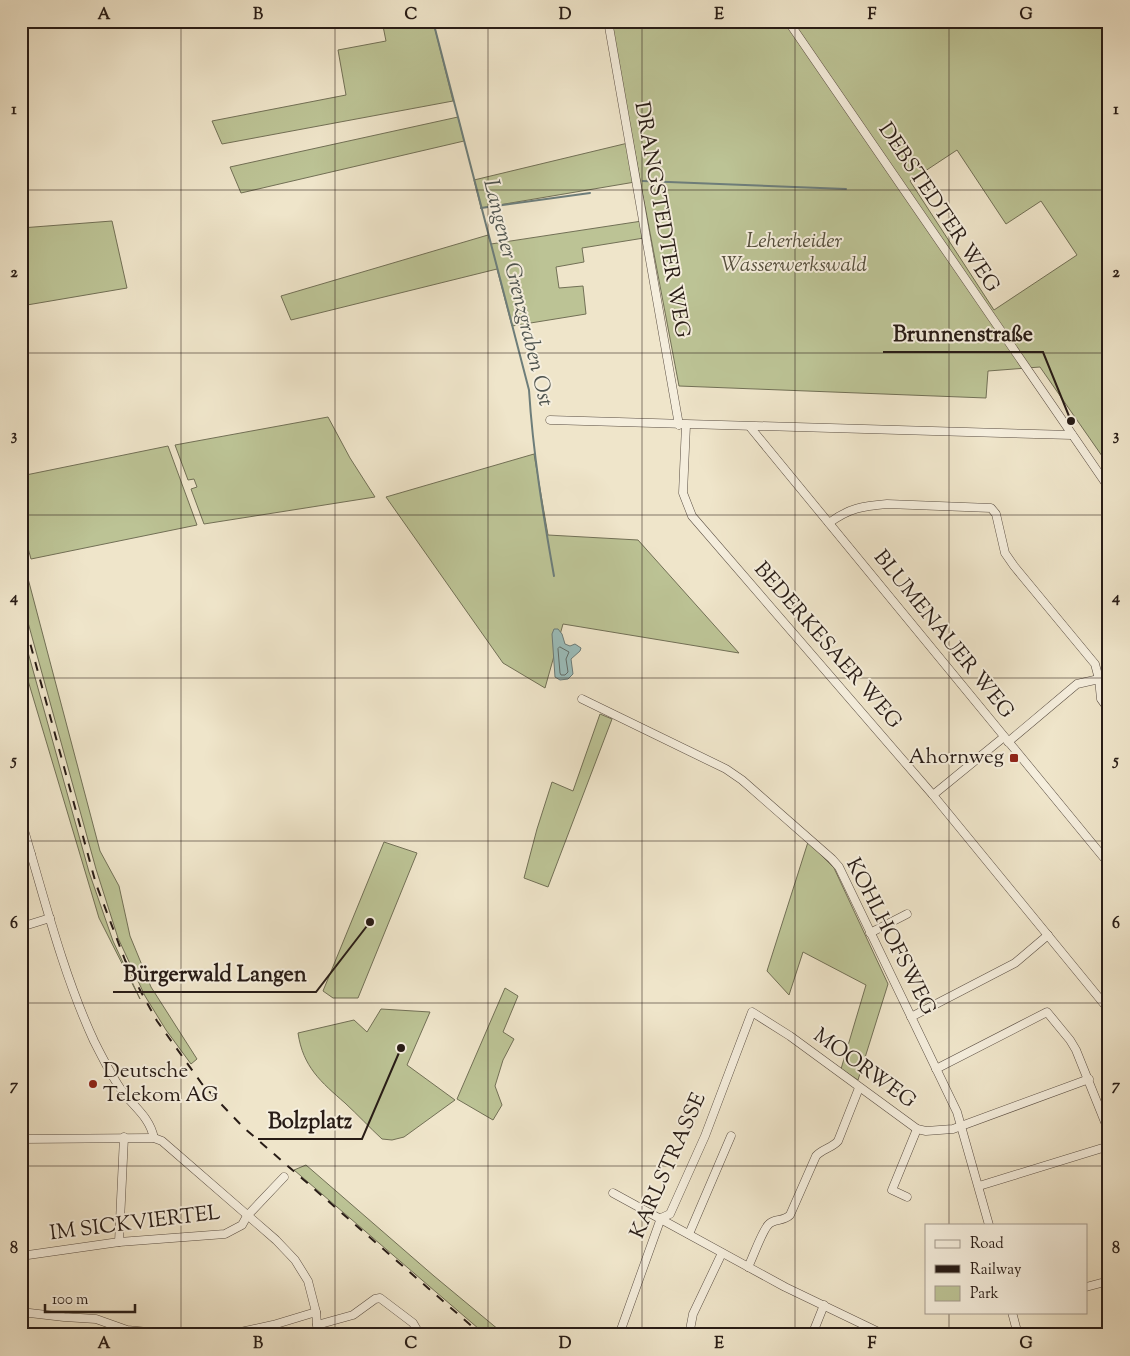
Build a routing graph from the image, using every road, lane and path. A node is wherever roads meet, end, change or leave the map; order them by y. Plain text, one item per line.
1 (608, 21) edge
2 (788, 21) edge
3 (550, 420) dead end
4 (682, 425) junction
5 (750, 427) junction
6 (1072, 436) junction
7 (1109, 488) edge
8 (829, 523) junction
9 (1099, 679) junction
10 (1109, 682) edge
11 (582, 699) dead end
12 (1109, 710) edge
13 (1006, 739) junction
14 (933, 796) junction
15 (21, 820) edge
16 (31, 854) junction
17 (21, 858) edge
18 (1109, 864) edge
19 (908, 914) dead end
20 (50, 918) junction
21 (21, 927) edge
22 (870, 932) junction
23 (1048, 936) junction
24 (1109, 1010) edge
25 (752, 1012) joint
26 (911, 1017) junction
27 (936, 1069) junction
28 (1089, 1079) junction
29 (859, 1088) junction
30 (962, 1124) junction
31 (917, 1129) junction
32 (1109, 1132) edge
33 (731, 1136) dead end
34 (124, 1137) junction
35 (154, 1138) junction
36 (21, 1139) edge
37 (1109, 1146) edge
38 (284, 1177) dead end
39 (979, 1186) junction
40 (613, 1193) dead end
41 (908, 1197) dead end
42 (247, 1216) junction
43 (661, 1218) junction
44 (989, 1224) edge
45 (689, 1234) junction
46 (119, 1242) junction
47 (722, 1253) junction
48 (21, 1256) edge
49 (748, 1267) junction
50 (1101, 1283) dead end
51 (1088, 1286) edge
52 (824, 1306) junction
53 (21, 1312) edge
54 (316, 1312) junction
55 (1013, 1314) edge
56 (317, 1325) junction
57 (180, 1335) edge
58 (227, 1335) edge
59 (318, 1335) edge
60 (420, 1335) edge
61 (619, 1335) edge
62 (689, 1335) edge
63 (812, 1335) edge
64 (885, 1335) edge
65 (1018, 1335) edge

1 - 4 street, DRANGSTEDTER WEG
2 - 6 street, DEBSTEDTER WEG
3 - 4 street
4 - 5 street
4 - 14 street, BEDERKESAER WEG
5 - 6 street
5 - 8 street, BLUMENAUER WEG
6 - 7 street, DEBSTEDTER WEG
8 - 9 street
8 - 13 street, BLUMENAUER WEG
9 - 10 street
9 - 12 street
9 - 13 street
11 - 22 street, KOHLHOFSWEG
13 - 14 street
13 - 18 street, BLUMENAUER WEG
14 - 23 street, BEDERKESAER WEG
15 - 16 street
16 - 17 street
16 - 20 street
19 - 22 street
20 - 21 street
20 - 35 street
22 - 26 street, KOHLHOFSWEG
23 - 24 street, BEDERKESAER WEG
23 - 26 street
25 - 29 street, MOORWEG
25 - 43 street, KARLSTRASSE
26 - 27 street, KOHLHOFSWEG
27 - 28 street
27 - 30 street, KOHLHOFSWEG
28 - 30 street, MOORWEG
28 - 32 street
29 - 31 street, MOORWEG
29 - 49 street
30 - 31 street, MOORWEG
30 - 39 street, KOHLHOFSWEG
31 - 41 street
33 - 45 street
34 - 35 street
34 - 36 street
34 - 46 street
35 - 42 street
37 - 39 street
38 - 42 street, IM SICKVIERTEL
39 - 44 street, KOHLHOFSWEG
40 - 43 street
42 - 46 street, IM SICKVIERTEL
42 - 54 street
43 - 45 street
43 - 61 street, KARLSTRASSE
45 - 47 street
46 - 48 street, IM SICKVIERTEL
47 - 49 street
47 - 62 street
49 - 52 street
50 - 51 street
52 - 63 street
52 - 64 street
53 - 57 street
54 - 56 street
54 - 58 street
55 - 65 street
56 - 59 street
56 - 60 street

